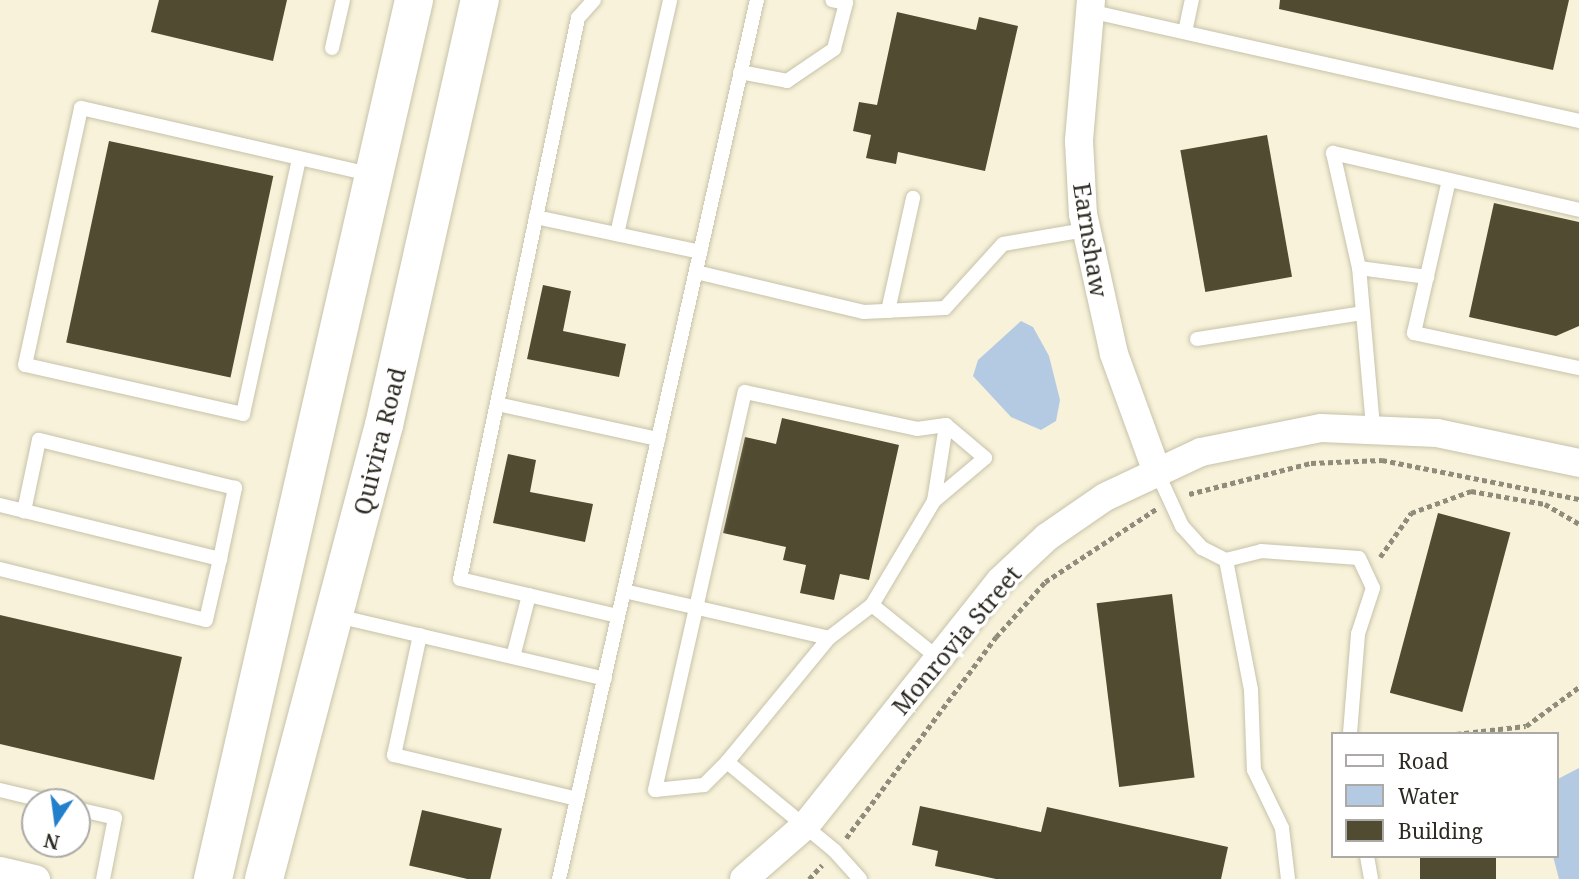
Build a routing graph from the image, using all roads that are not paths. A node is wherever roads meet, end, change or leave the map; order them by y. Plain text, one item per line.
1 (343, 0) edge
2 (414, 0) edge
3 (480, 0) edge
4 (594, 0) edge
5 (670, 0) edge
6 (757, 0) edge
7 (832, 0) edge
8 (1192, 0) edge
9 (1090, 6) edge
10 (1185, 32) junction
11 (332, 48) dead end
12 (740, 72) junction
13 (1579, 121) edge
14 (299, 159) junction
15 (374, 175) junction
16 (1449, 180) junction
17 (913, 198) dead end
18 (1579, 210) edge
19 (536, 217) junction
20 (1086, 230) junction
21 (617, 234) junction
22 (700, 253) junction
23 (1359, 268) junction
24 (696, 272) junction
25 (1427, 277) junction
26 (888, 312) junction
27 (1363, 313) junction
28 (1197, 339) dead end
29 (1579, 368) edge
30 (497, 404) junction
31 (946, 425) junction
32 (1373, 427) junction
33 (658, 439) junction
34 (1579, 463) edge
35 (1157, 472) junction
36 (934, 501) junction
37 (0, 505) edge
38 (24, 511) junction
39 (220, 559) junction
40 (1226, 560) junction
41 (0, 569) edge
42 (624, 591) junction
43 (529, 595) junction
44 (872, 606) junction
45 (696, 607) junction
46 (334, 616) junction
47 (618, 616) junction
48 (420, 635) junction
49 (829, 638) junction
50 (513, 657) junction
51 (937, 657) junction
52 (604, 679) junction
53 (1350, 732) edge
54 (727, 762) junction
55 (0, 790) edge
56 (21, 795) edge
57 (578, 799) junction
58 (91, 812) edge
59 (806, 825) junction
60 (1367, 858) edge
61 (0, 871) edge
62 (36, 879) edge
63 (103, 879) edge
64 (213, 879) edge
65 (264, 879) edge
66 (559, 879) edge
67 (744, 879) edge
68 (860, 879) edge
69 (1288, 879) edge
70 (1371, 879) edge

1 - 11 lane
2 - 15 main road
3 - 46 main road, Quivira Road
4 - 19 lane
5 - 21 lane
6 - 12 lane
7 - 12 lane
8 - 10 lane
9 - 10 lane
9 - 20 street, Earnshaw
10 - 13 lane
12 - 22 lane
14 - 14 lane
14 - 15 lane
15 - 64 main road
16 - 18 lane
16 - 23 lane
16 - 25 lane
17 - 26 lane
19 - 21 lane
19 - 30 lane
20 - 26 lane
20 - 35 street, Earnshaw
21 - 22 lane
22 - 24 lane
23 - 25 lane
23 - 27 lane
24 - 26 lane
24 - 33 lane
25 - 29 lane
27 - 28 lane
27 - 32 lane
30 - 33 lane
30 - 43 lane
31 - 36 lane
31 - 36 lane
31 - 45 lane
32 - 34 street, Monrovia Street
32 - 35 street, Monrovia Street
33 - 42 lane
35 - 40 lane
35 - 51 street, Monrovia Street
36 - 44 lane
37 - 38 lane
38 - 39 lane
38 - 39 lane
39 - 41 lane
40 - 53 lane
40 - 69 lane
42 - 45 lane
42 - 47 lane
43 - 47 lane
43 - 50 lane
44 - 49 lane
44 - 51 lane
45 - 49 lane
45 - 54 lane
46 - 48 lane
46 - 65 main road, Quivira Road
47 - 52 lane
48 - 50 lane
48 - 57 lane
49 - 54 lane
50 - 52 lane
51 - 59 street, Monrovia Street
52 - 57 lane
54 - 59 lane
55 - 56 lane
57 - 66 lane
58 - 63 lane
59 - 67 street, Monrovia Street
59 - 68 lane
60 - 70 lane
61 - 62 street

